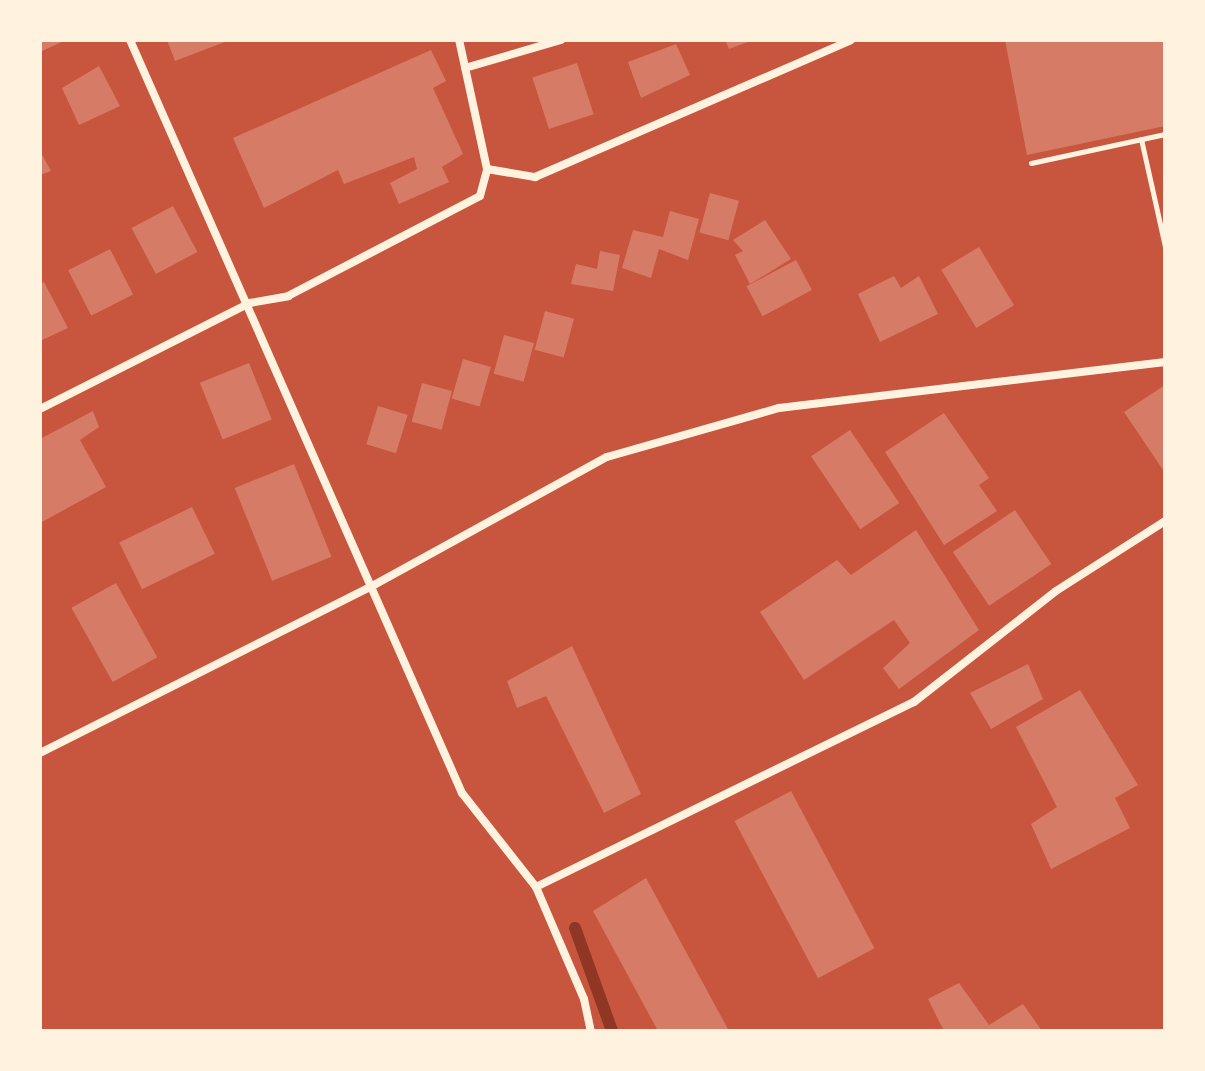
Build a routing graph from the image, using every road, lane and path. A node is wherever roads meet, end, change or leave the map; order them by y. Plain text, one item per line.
1 (130, 40) edge
2 (459, 40) edge
3 (561, 40) edge
4 (851, 40) edge
5 (465, 68) junction
6 (1165, 134) edge
7 (1141, 139) junction
8 (1031, 163) dead end
9 (487, 169) junction
10 (1165, 246) edge
11 (250, 303) junction
12 (1165, 362) edge
13 (40, 409) edge
14 (1165, 521) edge
15 (374, 585) junction
16 (40, 753) edge
17 (536, 887) junction
18 (591, 1031) edge

1 - 11 street
2 - 5 street
3 - 5 street
4 - 9 street
5 - 9 street
6 - 7 path
7 - 8 path
7 - 10 path
9 - 11 street
11 - 13 street
11 - 15 street
12 - 15 street
14 - 17 street
15 - 16 street
15 - 17 street
17 - 18 street

